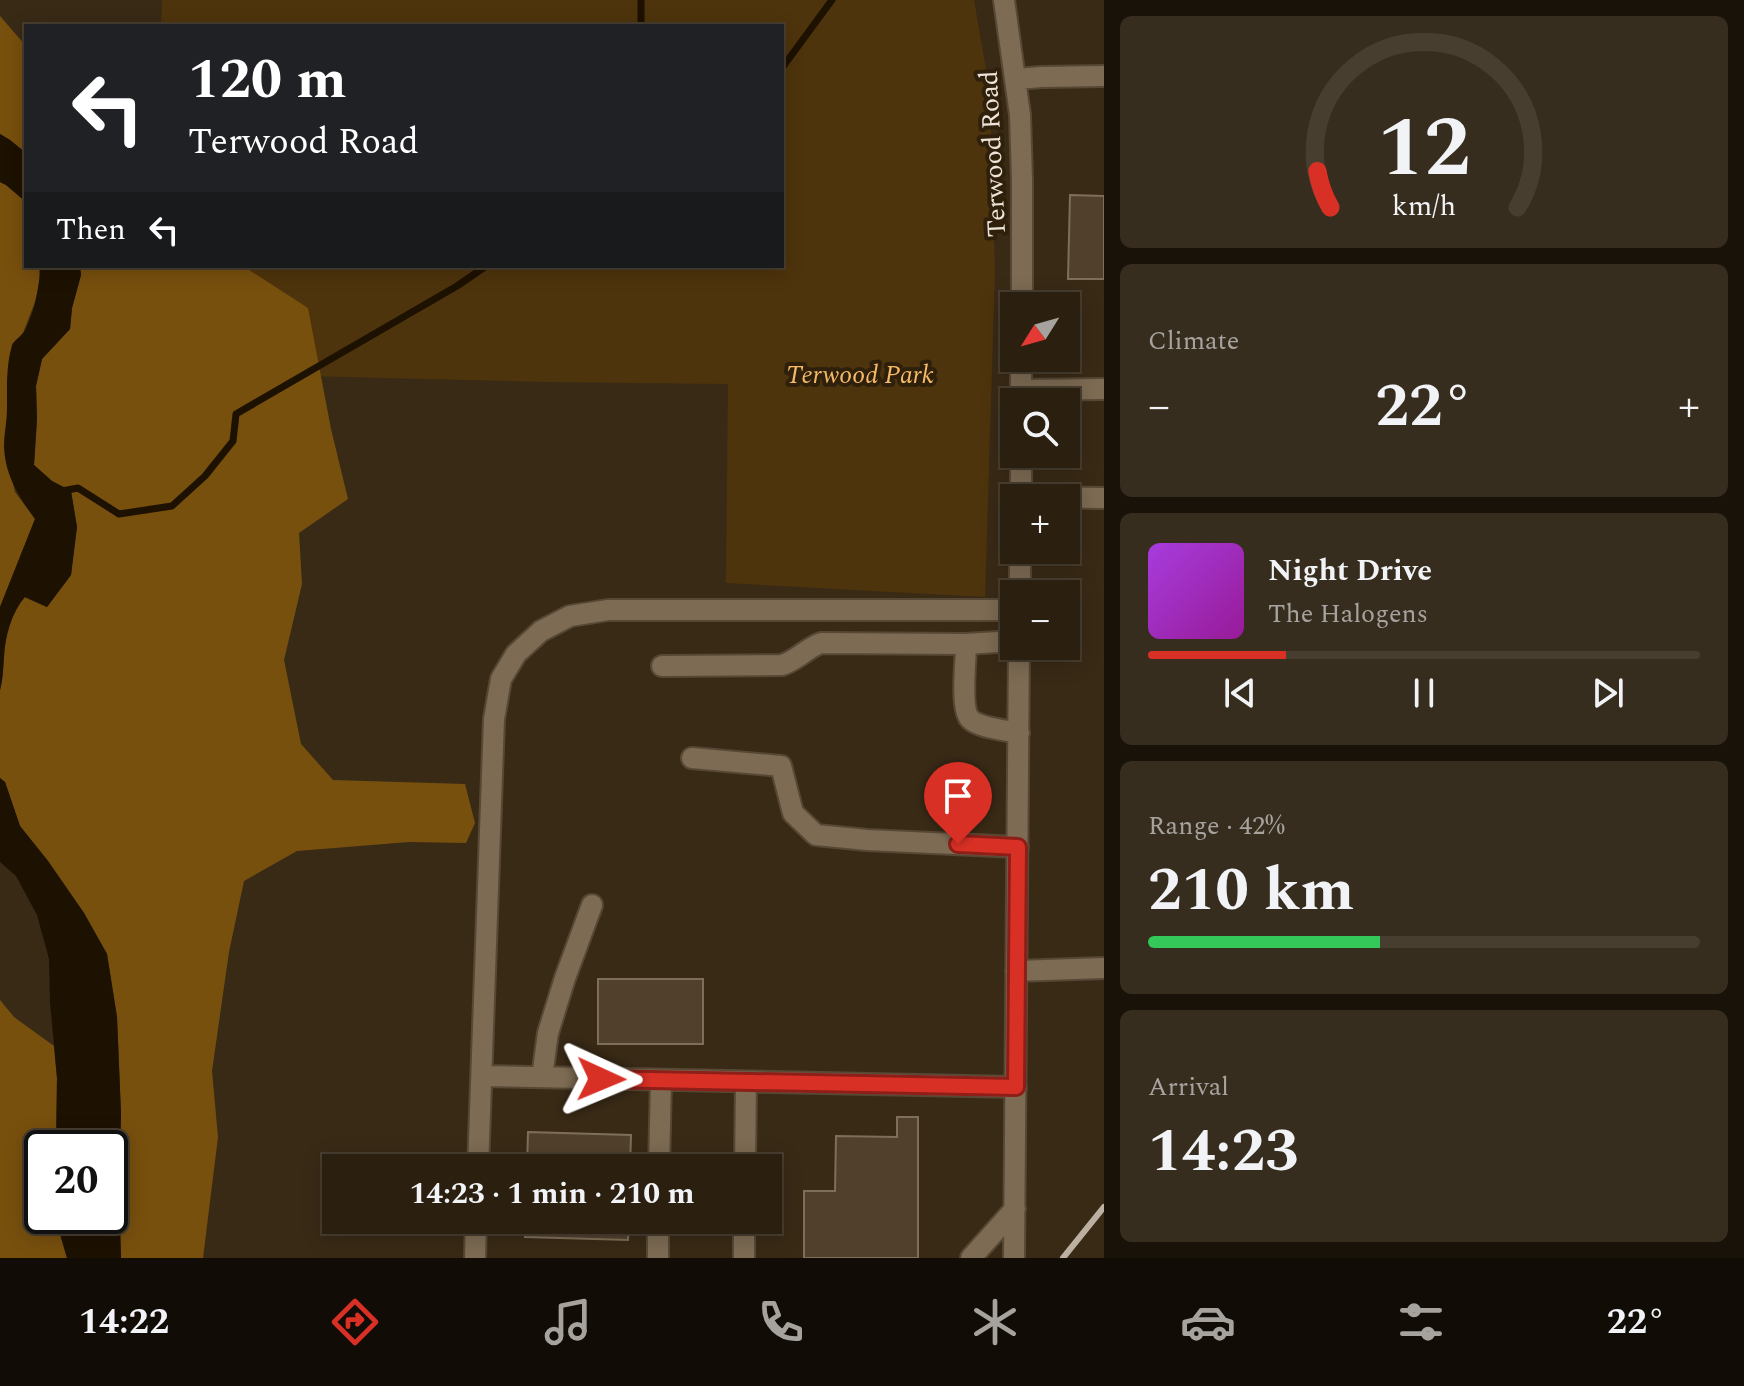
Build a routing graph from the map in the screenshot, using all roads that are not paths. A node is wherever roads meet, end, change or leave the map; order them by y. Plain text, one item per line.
1 (1004, 0) edge
2 (1104, 76) edge
3 (1017, 79) junction
4 (1022, 292) edge
5 (1104, 389) edge
6 (1080, 391) edge
7 (1080, 498) edge
8 (1104, 498) edge
9 (1000, 610) edge
10 (1000, 642) edge
11 (966, 644) junction
12 (1019, 660) edge
13 (662, 666) dead end
14 (1019, 733) junction
15 (692, 758) dead end
16 (1018, 847) junction
17 (592, 905) dead end
18 (1104, 968) edge
19 (1016, 971) junction
20 (482, 1076) junction
21 (542, 1077) junction
22 (661, 1080) junction
23 (746, 1082) junction
24 (1016, 1087) junction
25 (479, 1154) edge
26 (659, 1154) edge
27 (745, 1154) edge
28 (1015, 1209) junction
29 (476, 1234) edge
30 (658, 1234) edge
31 (744, 1234) edge
32 (475, 1258) edge
33 (658, 1258) edge
34 (744, 1258) edge
35 (971, 1258) edge
36 (1014, 1258) edge

1 - 3 street, Terwood Road
2 - 3 street
3 - 4 street, Terwood Road
5 - 6 street
7 - 8 street
9 - 20 street
10 - 11 street
11 - 13 street
11 - 14 street
12 - 14 street
14 - 16 street
15 - 16 street
16 - 19 street
17 - 21 street
18 - 19 street
19 - 24 street
20 - 21 street
20 - 25 street
21 - 22 street
22 - 23 street
22 - 26 street
23 - 24 street
23 - 27 street
24 - 28 street
28 - 35 street
28 - 36 street
29 - 32 street
30 - 33 street
31 - 34 street

